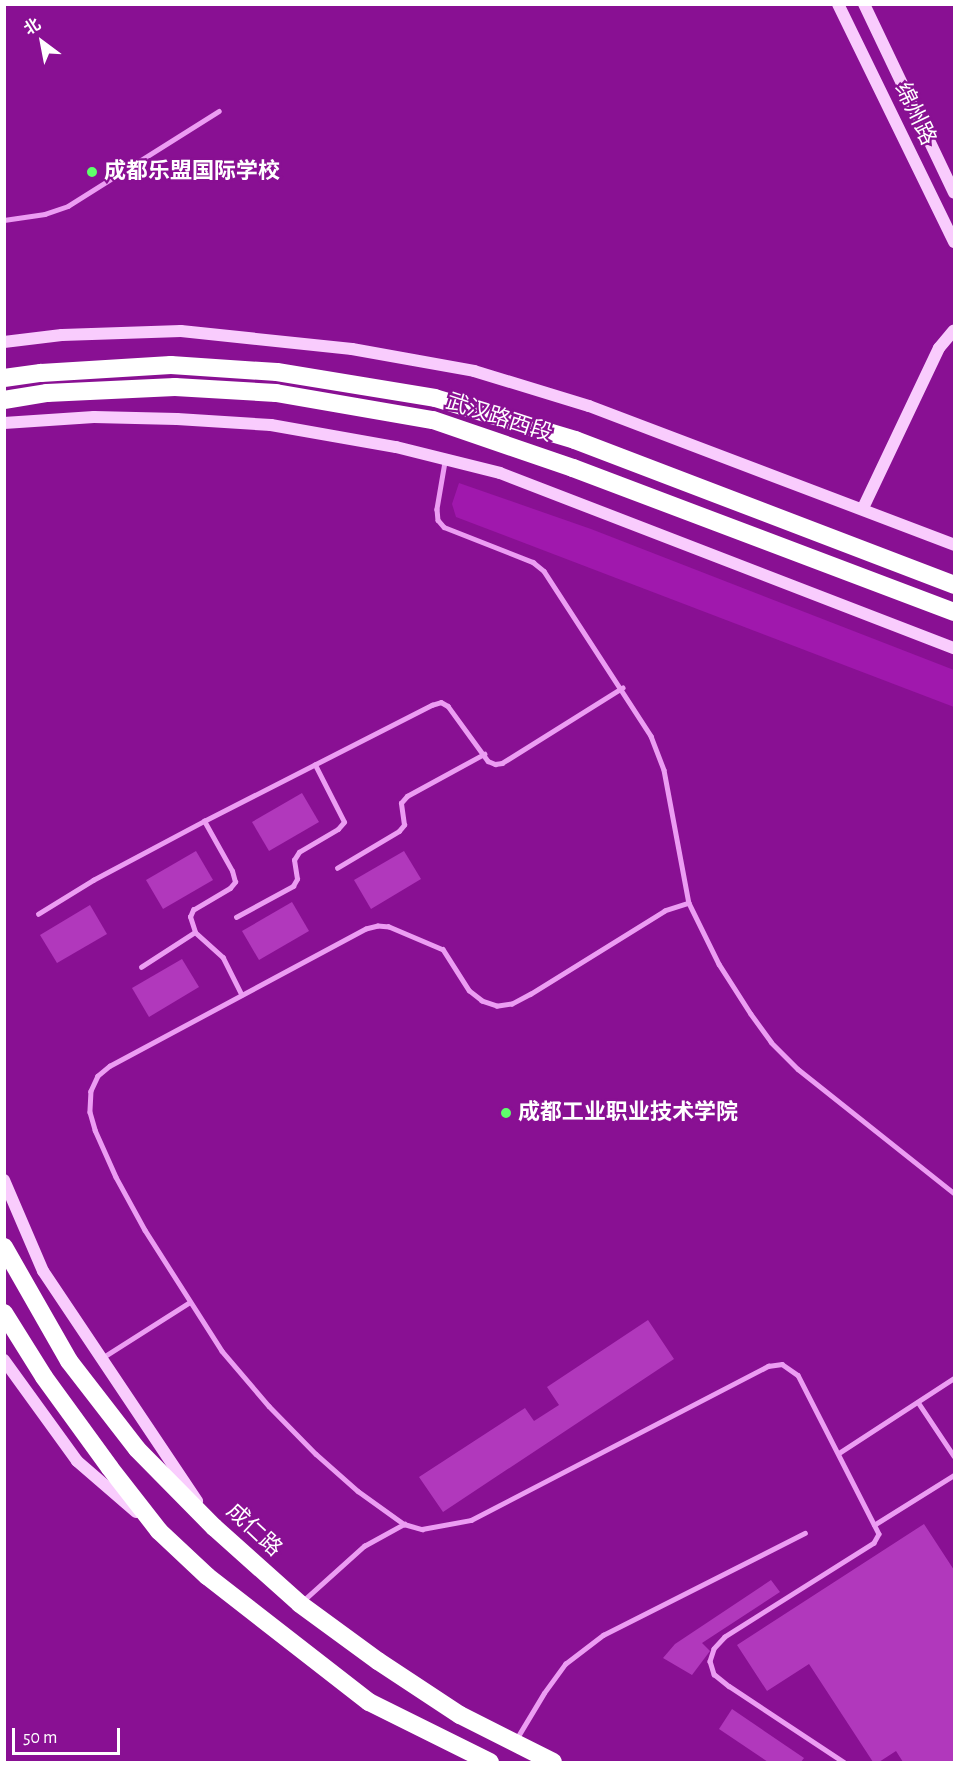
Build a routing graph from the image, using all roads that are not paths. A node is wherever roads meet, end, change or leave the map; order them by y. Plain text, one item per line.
1 (838, 4) edge
2 (864, 4) edge
3 (219, 111) dead end
4 (954, 193) edge
5 (4, 220) edge
6 (954, 242) edge
7 (954, 330) edge
8 (4, 342) edge
9 (4, 378) edge
10 (4, 400) edge
11 (4, 423) edge
12 (445, 459) junction
13 (862, 508) junction
14 (954, 545) edge
15 (954, 585) edge
16 (954, 612) edge
17 (954, 648) edge
18 (622, 688) junction
19 (484, 754) junction
20 (315, 765) junction
21 (204, 821) junction
22 (337, 868) dead end
23 (689, 903) junction
24 (38, 914) dead end
25 (236, 917) dead end
26 (195, 932) junction
27 (141, 967) dead end
28 (242, 995) junction
29 (4, 1180) edge
30 (954, 1193) edge
31 (4, 1247) edge
32 (190, 1302) junction
33 (4, 1314) edge
34 (4, 1359) edge
35 (100, 1360) junction
36 (954, 1378) edge
37 (918, 1402) junction
38 (839, 1453) junction
39 (954, 1456) edge
40 (954, 1475) edge
41 (404, 1524) junction
42 (874, 1525) junction
43 (214, 1527) junction
44 (159, 1532) junction
45 (805, 1533) dead end
46 (300, 1604) junction
47 (514, 1743) junction
48 (490, 1762) edge
49 (553, 1762) edge
50 (844, 1762) edge

1 - 6 main road, 绵州路
2 - 4 main road, 绵州路
3 - 5 lane
7 - 13 main road
8 - 13 main road
9 - 15 highway, 武汉路西段
10 - 16 highway, 武汉路西段
11 - 12 main road
12 - 17 main road
12 - 18 lane
13 - 14 main road
18 - 19 lane
18 - 23 lane
19 - 20 lane
19 - 22 lane
20 - 21 lane
20 - 25 lane
21 - 24 lane
21 - 26 lane
23 - 28 lane
23 - 30 lane
26 - 27 lane
26 - 28 lane
28 - 32 lane
29 - 35 main road
31 - 43 highway, 成仁路
32 - 35 lane
32 - 41 lane
33 - 44 highway
34 - 44 main road
35 - 43 main road
36 - 37 lane
37 - 38 lane
37 - 39 lane
38 - 41 lane
38 - 42 lane
40 - 42 lane
41 - 46 lane
42 - 50 lane
43 - 46 highway, 成仁路
44 - 48 highway
45 - 47 lane
46 - 47 highway, 成仁路
47 - 49 highway, 成仁路

